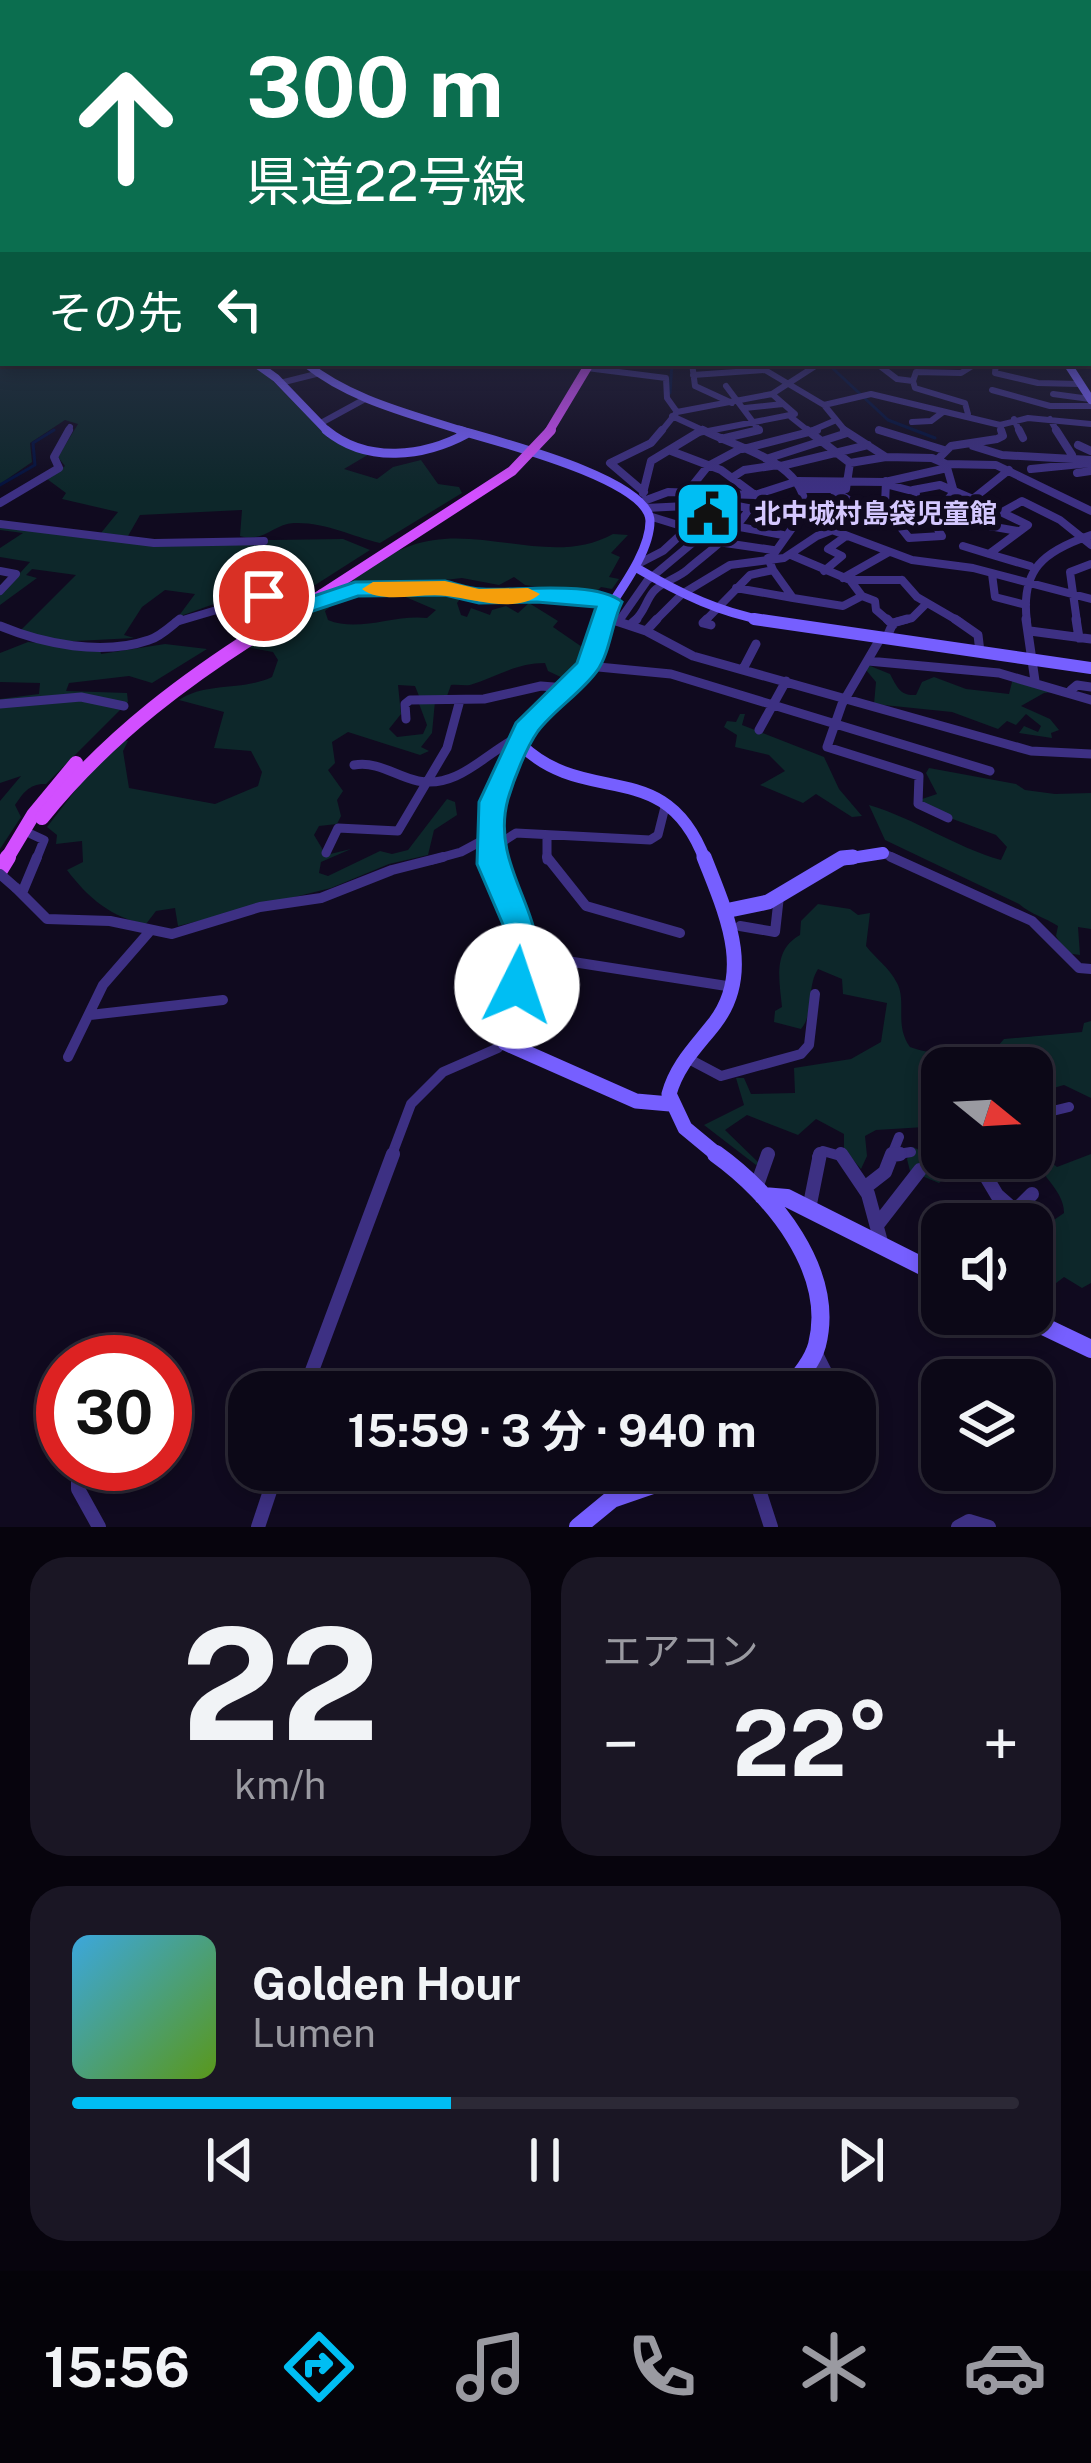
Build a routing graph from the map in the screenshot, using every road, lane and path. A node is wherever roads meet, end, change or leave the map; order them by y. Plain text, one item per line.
1 (259, 366) edge
2 (308, 366) edge
3 (585, 366) edge
4 (591, 366) edge
5 (692, 366) edge
6 (754, 366) edge
7 (762, 366) edge
8 (816, 366) edge
9 (819, 366) edge
10 (880, 366) edge
11 (923, 366) edge
12 (974, 366) edge
13 (996, 366) edge
14 (1069, 366) edge
15 (316, 374) junction
16 (693, 375) junction
17 (831, 375) dead end
18 (915, 376) junction
19 (280, 382) junction
20 (787, 383) junction
21 (1078, 383) junction
22 (1091, 383) edge
23 (699, 388) junction
24 (750, 388) dead end
25 (992, 390) dead end
26 (772, 394) junction
27 (1053, 394) dead end
28 (761, 397) junction
29 (688, 398) dead end
30 (1017, 398) junction
31 (364, 399) junction
32 (814, 400) junction
33 (1091, 402) edge
34 (739, 404) junction
35 (783, 404) junction
36 (824, 405) junction
37 (715, 406) junction
38 (687, 408) junction
39 (943, 412) junction
40 (674, 414) junction
41 (793, 414) junction
42 (968, 414) junction
43 (1017, 419) junction
44 (1050, 419) junction
45 (754, 420) junction
46 (834, 421) junction
47 (729, 422) junction
48 (913, 422) dead end
49 (321, 423) junction
50 (1000, 424) junction
51 (1091, 424) edge
52 (70, 427) dead end
53 (705, 428) junction
54 (879, 430) dead end
55 (468, 433) junction
56 (806, 433) junction
57 (847, 433) junction
58 (1023, 438) dead end
59 (721, 440) junction
60 (819, 442) junction
61 (868, 445) junction
62 (974, 446) junction
63 (1078, 446) dead end
64 (644, 448) junction
65 (742, 449) junction
66 (944, 450) junction
67 (1091, 451) edge
68 (666, 452) junction
69 (837, 454) junction
70 (1073, 456) junction
71 (522, 457) junction
72 (886, 457) junction
73 (766, 459) junction
74 (850, 463) junction
75 (944, 464) junction
76 (1030, 464) junction
77 (780, 465) junction
78 (1091, 465) edge
79 (709, 466) junction
80 (1009, 470) junction
81 (1077, 472) dead end
82 (1020, 476) junction
83 (733, 477) junction
84 (847, 481) junction
85 (887, 483) junction
86 (992, 483) junction
87 (1069, 484) dead end
88 (800, 485) junction
89 (1007, 489) dead end
90 (914, 490) junction
91 (690, 491) junction
92 (834, 491) junction
93 (1053, 491) junction
94 (954, 492) junction
95 (755, 495) junction
96 (978, 500) junction
97 (0, 503) edge
98 (643, 503) junction
99 (693, 505) junction
100 (1088, 506) edge
101 (748, 511) junction
102 (1004, 511) junction
103 (914, 513) junction
104 (895, 514) junction
105 (931, 516) junction
106 (800, 518) junction
107 (878, 518) junction
108 (954, 519) junction
109 (0, 524) edge
110 (688, 527) junction
111 (732, 529) junction
112 (831, 529) junction
113 (708, 530) junction
114 (1018, 531) junction
115 (783, 535) junction
116 (846, 536) junction
117 (1087, 536) edge
118 (264, 541) dead end
119 (725, 543) junction
120 (1091, 545) edge
121 (963, 546) dead end
122 (890, 552) junction
123 (989, 554) junction
124 (771, 555) junction
125 (790, 555) junction
126 (912, 560) junction
127 (1091, 564) edge
128 (635, 566) junction
129 (1030, 566) junction
130 (773, 570) junction
131 (824, 571) junction
132 (0, 572) edge
133 (650, 574) junction
134 (992, 574) junction
135 (846, 579) junction
136 (902, 580) junction
137 (1024, 582) junction
138 (664, 584) junction
139 (736, 588) junction
140 (0, 590) edge
141 (318, 594) junction
142 (682, 594) junction
143 (862, 596) junction
144 (1072, 597) junction
145 (618, 598) junction
146 (793, 598) junction
147 (1091, 599) edge
148 (646, 602) junction
149 (927, 603) junction
150 (1026, 605) junction
151 (718, 610) junction
152 (603, 616) junction
153 (625, 623) junction
154 (893, 625) junction
155 (0, 626) edge
156 (711, 626) dead end
157 (646, 631) junction
158 (1030, 631) junction
159 (1079, 638) junction
160 (883, 639) junction
161 (1091, 639) edge
162 (756, 644) dead end
163 (681, 651) junction
164 (980, 652) junction
165 (1033, 659) junction
166 (868, 661) junction
167 (588, 666) junction
168 (1091, 668) edge
169 (743, 669) junction
170 (671, 674) junction
171 (786, 681) junction
172 (1035, 681) junction
173 (1091, 687) edge
174 (568, 688) junction
175 (1071, 690) junction
176 (849, 699) junction
177 (460, 700) junction
178 (1091, 700) edge
179 (0, 704) edge
180 (775, 705) junction
181 (124, 706) dead end
182 (406, 719) dead end
183 (832, 722) junction
184 (759, 730) dead end
185 (520, 736) junction
186 (1091, 754) edge
187 (354, 765) dead end
188 (990, 771) dead end
189 (427, 782) junction
190 (668, 802) junction
191 (948, 818) dead end
192 (547, 835) junction
193 (490, 844) junction
194 (326, 853) dead end
195 (883, 853) joint
196 (0, 872) edge
197 (13, 891) edge
198 (779, 896) junction
199 (725, 911) junction
200 (740, 926) dead end
201 (150, 931) junction
202 (680, 933) dead end
203 (522, 954) junction
204 (1091, 969) edge
205 (733, 987) junction
206 (815, 994) dead end
207 (223, 1000) dead end
208 (90, 1015) junction
209 (505, 1043) junction
210 (68, 1057) dead end
211 (685, 1057) junction
212 (670, 1104) junction
213 (1069, 1107) dead end
214 (1053, 1111) edge
215 (899, 1137) dead end
216 (911, 1152) dead end
217 (768, 1154) dead end
218 (892, 1155) junction
219 (920, 1170) dead end
220 (988, 1179) edge
221 (867, 1186) junction
222 (760, 1192) junction
223 (1033, 1194) dead end
224 (1007, 1203) edge
225 (1021, 1203) edge
226 (809, 1209) junction
227 (878, 1224) junction
228 (882, 1246) junction
229 (921, 1266) edge
230 (1053, 1331) edge
231 (1091, 1349) edge
232 (814, 1352) junction
233 (312, 1371) edge
234 (801, 1371) edge
235 (824, 1371) edge
236 (78, 1491) edge
237 (270, 1491) edge
238 (635, 1491) edge
239 (761, 1491) edge
240 (99, 1527) edge
241 (258, 1527) edge
242 (578, 1527) edge
243 (772, 1527) edge
244 (958, 1527) edge
245 (989, 1527) edge

1 - 19 street
2 - 15 street
3 - 71 main road
4 - 40 street
5 - 16 street
6 - 16 street
7 - 20 street
8 - 20 street
9 - 17 street
10 - 18 street
11 - 18 street
12 - 18 street
13 - 21 street
14 - 21 street
15 - 19 street
15 - 31 street
16 - 23 street
18 - 42 street
19 - 49 street
20 - 26 street
20 - 32 street
21 - 22 street
21 - 33 street
23 - 34 street
23 - 34 street
24 - 28 street
25 - 30 street
26 - 28 street
26 - 35 street
27 - 33 street
28 - 34 street
29 - 38 street
30 - 33 street
30 - 43 street
31 - 49 street
31 - 55 street
32 - 36 street
32 - 41 street
34 - 35 street
34 - 37 street
34 - 45 street
35 - 41 street
36 - 39 street
36 - 46 street
37 - 38 street
37 - 47 street
38 - 40 street
39 - 42 street
39 - 48 street
40 - 53 street
40 - 64 street
41 - 45 street
41 - 56 street
42 - 50 street
43 - 44 street
43 - 50 street
43 - 58 street
44 - 51 street
44 - 70 street
45 - 47 street
45 - 59 street
46 - 56 street
46 - 57 street
47 - 53 street
49 - 55 street
50 - 62 street
52 - 97 street
53 - 59 street
53 - 68 street
54 - 66 street
55 - 71 street
56 - 60 street
56 - 65 street
57 - 60 street
57 - 61 street
59 - 65 street
60 - 69 street
60 - 73 street
61 - 69 street
61 - 72 street
62 - 66 street
62 - 76 street
63 - 67 street
64 - 68 street
64 - 98 street
65 - 73 street
65 - 79 street
66 - 75 street
68 - 79 street
68 - 98 street
69 - 74 street
69 - 77 street
70 - 76 street
70 - 78 street
71 - 98 street
71 - 141 main road
72 - 74 street
72 - 75 street
73 - 77 street
74 - 84 street
75 - 80 street
75 - 85 street
75 - 94 street
76 - 78 street
76 - 82 street
77 - 83 street
77 - 88 street
78 - 81 street
79 - 83 street
79 - 91 street
80 - 82 street
80 - 86 street
82 - 93 street
83 - 95 street
84 - 85 street
84 - 88 street
84 - 92 street
85 - 90 street
85 - 104 street
86 - 89 street
86 - 96 street
87 - 93 street
88 - 92 street
88 - 95 street
88 - 106 street
90 - 94 street
90 - 103 street
91 - 95 street
91 - 98 street
91 - 99 street
92 - 107 street
93 - 100 street
94 - 96 street
94 - 105 street
95 - 101 street
96 - 102 street
96 - 108 street
98 - 99 street
98 - 110 street
98 - 128 street
99 - 101 street
101 - 106 street
101 - 111 street
102 - 114 street
102 - 117 street
103 - 104 street
103 - 105 street
104 - 105 street
104 - 107 street
105 - 108 street
106 - 112 street
106 - 115 street
107 - 112 street
108 - 114 street
109 - 118 street
110 - 113 street
110 - 128 street
111 - 113 street
111 - 115 street
111 - 119 street
112 - 116 street
112 - 125 street
113 - 133 street
114 - 123 street
115 - 124 street
116 - 122 street
116 - 131 street
117 - 120 street
117 - 129 street
119 - 124 street
119 - 138 street
121 - 123 street
122 - 126 street
122 - 135 street
123 - 129 street
124 - 125 street
124 - 130 street
124 - 142 street
125 - 131 street
126 - 134 street
126 - 136 street
127 - 144 street
128 - 133 street
128 - 145 street
129 - 137 street
130 - 139 street
130 - 146 street
131 - 135 street
132 - 140 street
133 - 138 street
133 - 145 street
134 - 137 street
134 - 150 street
135 - 136 street
135 - 143 street
136 - 149 street
137 - 144 street
137 - 150 street
138 - 142 street
138 - 148 street
139 - 146 street
139 - 151 street
141 - 196 main road, bridge
141 - 197 main road, bridge
142 - 151 street
142 - 157 street
143 - 146 street
143 - 154 street
144 - 147 street
144 - 159 street
145 - 148 street
145 - 152 street
145 - 153 street
145 - 155 street
148 - 153 street
149 - 154 street
149 - 164 street
150 - 158 street
151 - 156 street
151 - 160 street
152 - 153 street
152 - 167 street
153 - 157 street
154 - 160 street
157 - 163 street
158 - 159 street
158 - 165 street
159 - 161 street
160 - 164 street
160 - 166 street
162 - 169 street
163 - 169 street
163 - 170 street
164 - 165 street
165 - 168 street
165 - 172 street
166 - 172 street
166 - 176 street
167 - 170 street
167 - 174 street
169 - 171 street
170 - 180 street
171 - 176 street
171 - 180 street
172 - 175 street
173 - 175 street
174 - 177 street
174 - 185 street
175 - 178 street
176 - 183 street
176 - 186 street
177 - 182 street
177 - 189 street
179 - 181 street
180 - 183 street
180 - 184 street
183 - 188 street
183 - 191 street
185 - 189 street
185 - 190 street
185 - 193 street
187 - 189 street
189 - 194 street
190 - 192 street
190 - 199 street
192 - 193 street
192 - 202 street
193 - 201 street
193 - 203 street
195 - 198 street
195 - 204 street
196 - 197 street, bridge
197 - 201 street
198 - 199 street
198 - 200 street
199 - 205 street
201 - 208 street
203 - 205 street
203 - 209 street
205 - 211 street
206 - 211 street
207 - 208 street
208 - 210 street
209 - 212 street
209 - 233 street
211 - 212 street
212 - 222 street
213 - 214 street
215 - 218 street
216 - 218 street
217 - 222 street
218 - 221 street
219 - 227 street
220 - 224 street
221 - 226 street
221 - 227 street
222 - 226 street
222 - 232 street
223 - 225 street
226 - 228 street
227 - 228 street
228 - 229 street
230 - 231 street
232 - 234 street
232 - 235 street
236 - 240 street
237 - 241 street
238 - 242 street
239 - 243 street
244 - 245 street

